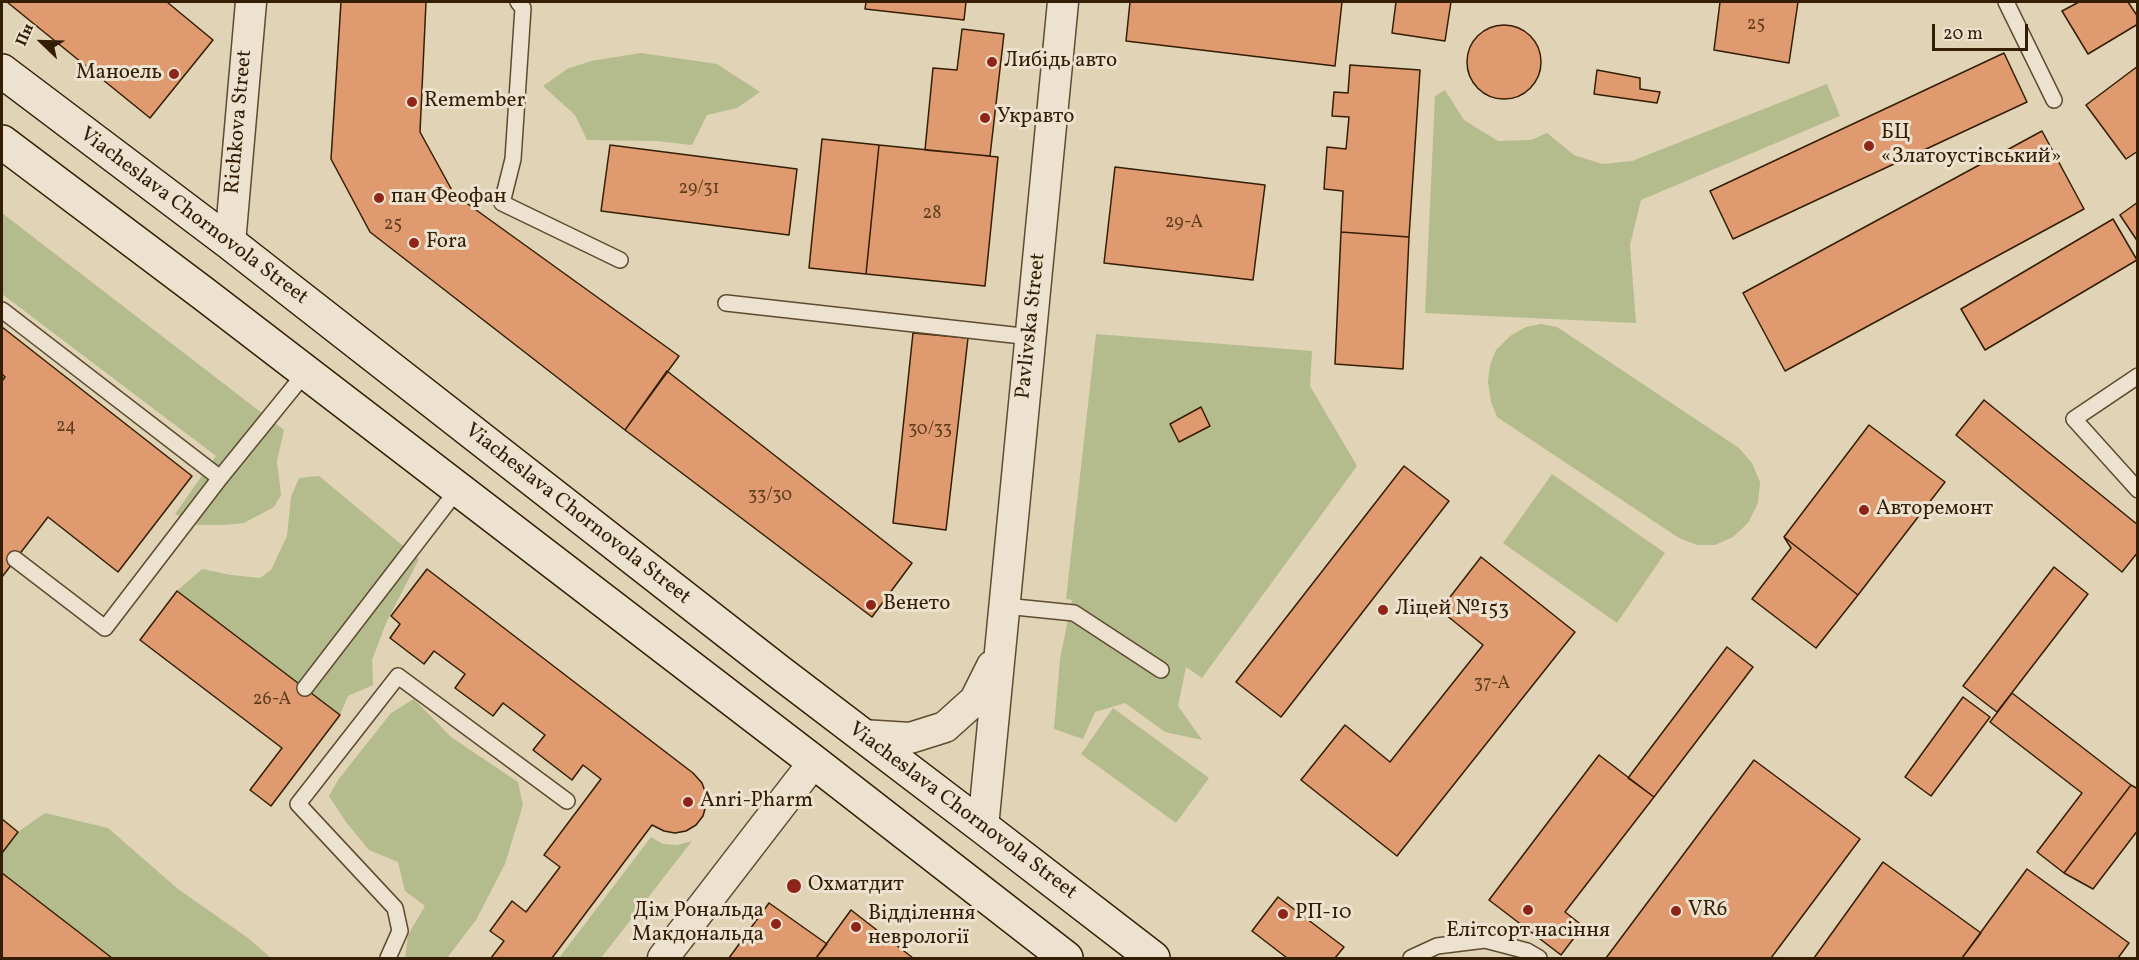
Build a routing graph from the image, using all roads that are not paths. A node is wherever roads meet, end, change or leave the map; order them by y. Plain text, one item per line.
1 (251, 2) edge
2 (518, 2) edge
3 (1064, 2) edge
4 (2006, 2) edge
5 (2, 71) edge
6 (2054, 100) dead end
7 (2, 142) edge
8 (230, 243) junction
9 (620, 260) dead end
10 (726, 303) dead end
11 (2, 310) edge
12 (1031, 337) junction
13 (306, 372) junction
14 (2138, 376) edge
15 (220, 478) junction
16 (458, 489) junction
17 (2138, 490) edge
18 (15, 559) dead end
19 (1005, 606) junction
20 (1000, 650) junction
21 (1161, 670) dead end
22 (305, 688) dead end
23 (862, 735) junction
24 (814, 762) junction
25 (567, 801) dead end
26 (983, 827) junction
27 (388, 958) edge
28 (663, 958) edge
29 (1066, 958) edge
30 (1153, 958) edge
31 (1411, 958) edge
32 (1539, 958) edge

1 - 8 street, Richkova Street
2 - 9 lane
3 - 12 street, Pavlivska Street
4 - 6 lane
5 - 8 main road, Viacheslava Chornovola Street
7 - 13 main road
8 - 23 main road, Viacheslava Chornovola Street
10 - 12 lane
11 - 15 lane
12 - 19 street, Pavlivska Street
13 - 15 lane
13 - 16 main road
14 - 17 lane
15 - 18 lane
16 - 22 lane
16 - 24 main road
19 - 20 street, Pavlivska Street
19 - 21 lane
20 - 23 street, Pavlivska Street
20 - 26 street, Pavlivska Street
23 - 26 main road, Viacheslava Chornovola Street
24 - 28 street
24 - 29 main road
25 - 27 lane
26 - 30 main road, Viacheslava Chornovola Street
31 - 32 lane

